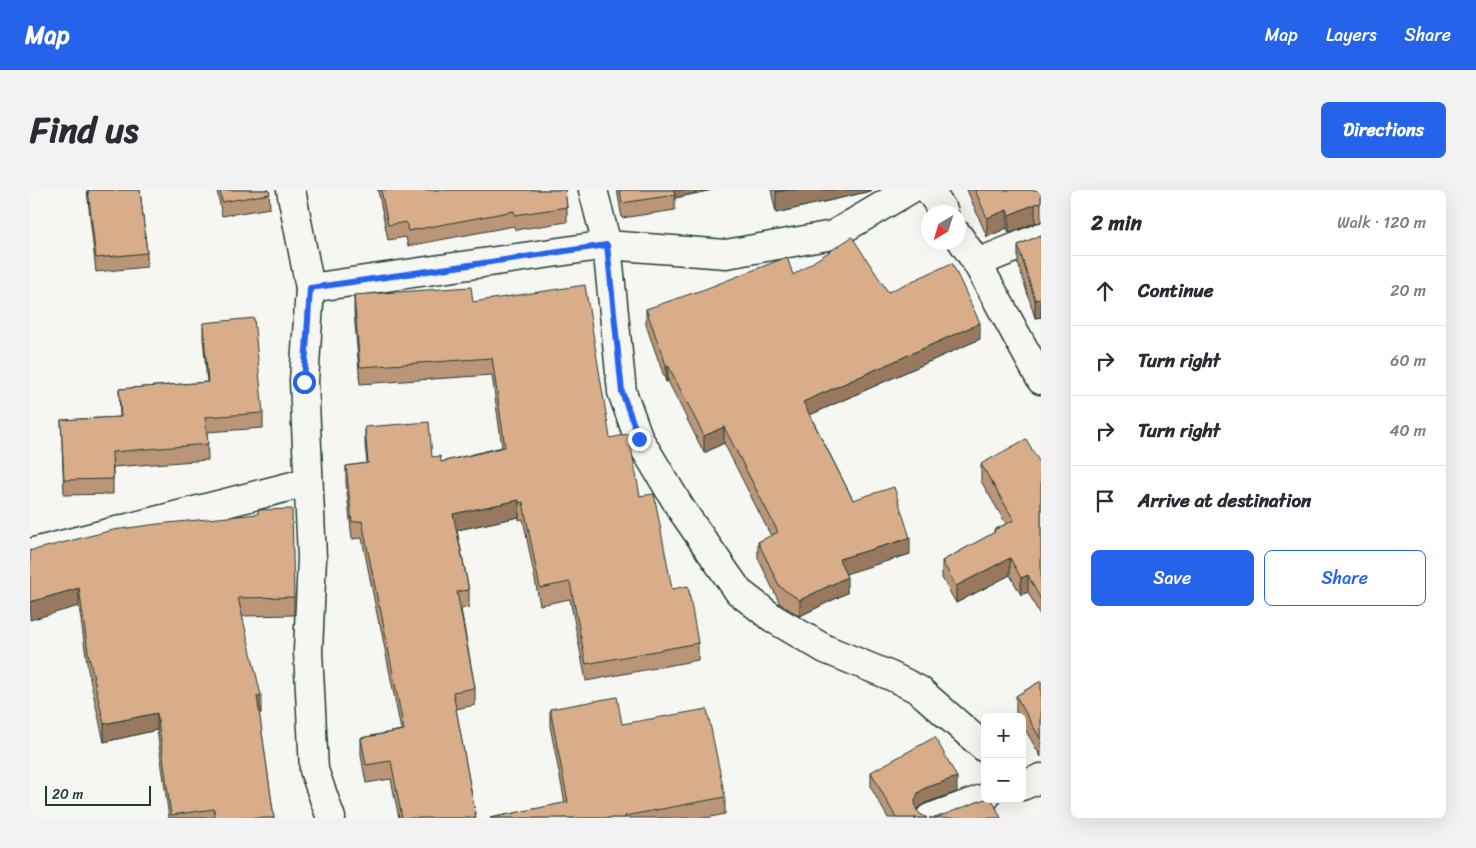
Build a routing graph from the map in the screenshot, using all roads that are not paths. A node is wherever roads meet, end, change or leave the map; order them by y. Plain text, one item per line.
1 (291, 190) edge
2 (593, 190) edge
3 (909, 190) edge
4 (929, 190) edge
5 (939, 205) edge
6 (1041, 237) edge
7 (607, 245) junction
8 (966, 247) edge
9 (977, 263) junction
10 (310, 288) junction
11 (1041, 380) edge
12 (308, 482) junction
13 (30, 553) edge
14 (981, 744) edge
15 (981, 799) edge
16 (331, 818) edge
17 (930, 818) edge

1 - 10 street
2 - 7 street
3 - 7 street
4 - 5 street
6 - 9 street
7 - 10 street
7 - 14 street
8 - 9 street
9 - 11 street
10 - 12 street
12 - 13 street
12 - 16 street
15 - 17 street

